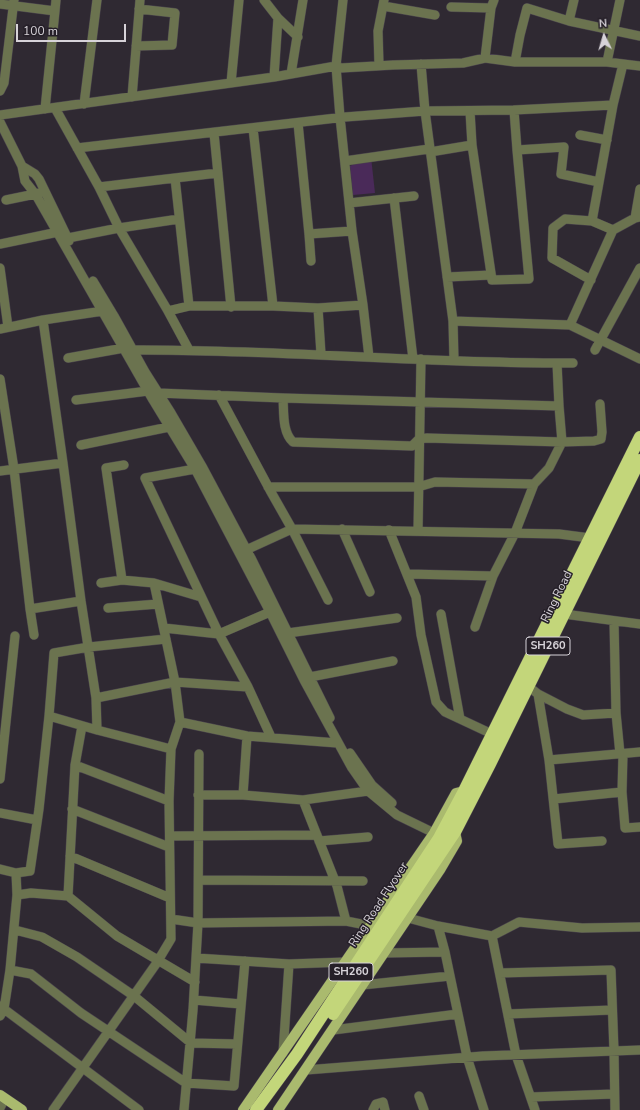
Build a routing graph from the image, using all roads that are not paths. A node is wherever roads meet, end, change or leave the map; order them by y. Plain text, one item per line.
1 (56, 0) edge
2 (97, 0) edge
3 (239, 0) edge
4 (264, 0) edge
5 (303, 0) edge
6 (343, 0) edge
7 (574, 0) edge
8 (620, 0) edge
9 (13, 3) edge
10 (384, 3) edge
11 (0, 4) edge
12 (140, 4) edge
13 (493, 4) edge
14 (528, 4) edge
15 (451, 7) dead end
16 (55, 11) junction
17 (435, 15) dead end
18 (278, 18) junction
19 (569, 20) junction
20 (614, 30) junction
21 (640, 36) edge
22 (298, 38) junction
23 (136, 46) junction
24 (485, 58) junction
25 (515, 62) junction
26 (607, 62) junction
27 (421, 64) junction
28 (623, 64) junction
29 (336, 66) junction
30 (379, 66) junction
31 (640, 66) edge
32 (291, 74) junction
33 (274, 77) junction
34 (231, 83) junction
35 (0, 91) edge
36 (132, 97) junction
37 (84, 104) junction
38 (613, 105) junction
39 (55, 108) junction
40 (45, 109) junction
41 (514, 110) junction
42 (425, 111) junction
43 (470, 111) junction
44 (0, 115) edge
45 (340, 118) junction
46 (0, 122) edge
47 (298, 123) junction
48 (253, 128) junction
49 (214, 133) junction
50 (580, 136) dead end
51 (607, 140) junction
52 (472, 145) junction
53 (77, 148) junction
54 (430, 150) junction
55 (517, 150) junction
56 (345, 161) junction
57 (218, 173) junction
58 (175, 178) junction
59 (599, 182) junction
60 (99, 187) junction
61 (640, 189) edge
62 (40, 193) junction
63 (414, 196) dead end
64 (394, 198) junction
65 (6, 200) dead end
66 (349, 203) junction
67 (637, 218) edge
68 (179, 219) junction
69 (592, 221) junction
70 (119, 228) junction
71 (352, 230) junction
72 (614, 230) junction
73 (309, 234) junction
74 (63, 236) junction
75 (0, 244) edge
76 (311, 261) dead end
77 (640, 268) edge
78 (0, 269) edge
79 (491, 275) junction
80 (447, 277) junction
81 (591, 280) junction
82 (363, 305) junction
83 (189, 306) junction
84 (273, 306) junction
85 (231, 307) junction
86 (318, 308) junction
87 (103, 311) junction
88 (168, 311) junction
89 (43, 320) junction
90 (453, 321) junction
91 (570, 325) junction
92 (4, 328) edge
93 (119, 333) junction
94 (602, 339) junction
95 (128, 349) junction
96 (189, 350) junction
97 (595, 350) dead end
98 (321, 354) junction
99 (369, 357) junction
100 (68, 358) dead end
101 (417, 359) junction
102 (640, 359) edge
103 (454, 360) junction
104 (557, 363) junction
105 (573, 363) dead end
106 (0, 379) edge
107 (148, 391) junction
108 (158, 393) junction
109 (219, 395) junction
110 (282, 398) junction
111 (76, 400) dead end
112 (420, 402) junction
113 (600, 404) dead end
114 (559, 406) junction
115 (169, 427) junction
116 (640, 437) edge
117 (419, 439) junction
118 (562, 442) junction
119 (81, 445) dead end
120 (640, 460) edge
121 (63, 463) junction
122 (124, 465) dead end
123 (14, 469) junction
124 (195, 469) junction
125 (0, 471) edge
126 (534, 484) junction
127 (268, 487) junction
128 (418, 487) junction
129 (292, 529) junction
130 (342, 529) junction
131 (389, 530) junction
132 (418, 531) junction
133 (515, 533) junction
134 (590, 538) junction
135 (246, 550) junction
136 (408, 574) junction
137 (493, 576) junction
138 (122, 580) junction
139 (101, 583) dead end
140 (154, 583) junction
141 (370, 592) dead end
142 (201, 597) junction
143 (81, 600) junction
144 (328, 600) dead end
145 (158, 604) junction
146 (108, 608) dead end
147 (30, 609) junction
148 (270, 612) junction
149 (441, 614) dead end
150 (564, 614) junction
151 (397, 618) dead end
152 (614, 621) junction
153 (640, 624) edge
154 (475, 627) dead end
155 (164, 628) junction
156 (288, 633) junction
157 (219, 634) junction
158 (34, 635) dead end
159 (15, 636) dead end
160 (166, 639) junction
161 (89, 647) junction
162 (392, 661) dead end
163 (310, 677) junction
164 (175, 682) junction
165 (523, 683) junction
166 (248, 687) junction
167 (538, 694) junction
168 (96, 698) junction
169 (616, 713) junction
170 (49, 716) junction
171 (460, 719) junction
172 (180, 722) junction
173 (82, 726) junction
174 (97, 730) junction
175 (492, 734) junction
176 (247, 736) junction
177 (271, 737) junction
178 (337, 743) junction
179 (171, 749) junction
180 (640, 752) edge
181 (199, 754) dead end
182 (622, 754) junction
183 (549, 760) junction
184 (75, 765) junction
185 (355, 767) junction
186 (0, 779) edge
187 (372, 789) junction
188 (464, 791) junction
189 (622, 792) junction
190 (198, 795) junction
191 (243, 795) junction
192 (554, 799) junction
193 (303, 800) junction
194 (169, 801) junction
195 (72, 809) junction
196 (0, 813) edge
197 (37, 820) junction
198 (640, 827) edge
199 (455, 832) junction
200 (434, 833) junction
201 (170, 836) junction
202 (198, 836) junction
203 (368, 837) dead end
204 (318, 838) junction
205 (602, 841) dead end
206 (169, 847) junction
207 (70, 856) junction
208 (0, 869) edge
209 (16, 873) junction
210 (199, 880) junction
211 (335, 880) junction
212 (363, 880) dead end
213 (17, 895) junction
214 (68, 896) junction
215 (170, 898) junction
216 (408, 918) junction
217 (170, 919) junction
218 (346, 921) junction
219 (198, 923) junction
220 (371, 926) junction
221 (438, 926) junction
222 (640, 927) edge
223 (15, 930) junction
224 (492, 936) junction
225 (445, 952) junction
226 (384, 953) junction
227 (196, 958) junction
228 (245, 961) junction
229 (158, 962) junction
230 (346, 962) junction
231 (289, 964) junction
232 (10, 970) junction
233 (500, 974) junction
234 (450, 976) junction
235 (195, 982) junction
236 (362, 985) junction
237 (134, 996) junction
238 (194, 1000) junction
239 (241, 1004) junction
240 (1, 1010) edge
241 (612, 1010) junction
242 (458, 1014) junction
243 (508, 1014) junction
244 (332, 1030) junction
245 (108, 1031) junction
246 (191, 1043) junction
247 (237, 1044) junction
248 (640, 1050) edge
249 (614, 1051) junction
250 (283, 1053) junction
251 (516, 1055) junction
252 (467, 1057) junction
253 (82, 1068) junction
254 (306, 1070) junction
255 (186, 1083) junction
256 (614, 1094) junction
257 (419, 1096) dead end
258 (531, 1097) junction
259 (2, 1104) edge
260 (22, 1110) edge
261 (53, 1110) edge
262 (139, 1110) edge
263 (184, 1110) edge
264 (243, 1110) edge
265 (256, 1110) edge
266 (266, 1110) edge
267 (278, 1110) edge
268 (373, 1110) edge
269 (385, 1110) edge
270 (424, 1110) edge
271 (484, 1110) edge
272 (535, 1110) edge
273 (615, 1110) edge

1 - 16 street
2 - 37 street
3 - 34 street
4 - 18 street
5 - 22 street
6 - 29 street
7 - 19 street
8 - 20 street
9 - 11 street
9 - 16 street
9 - 35 street
10 - 17 street
10 - 30 street
12 - 23 street
12 - 23 street
13 - 15 street
13 - 24 street
14 - 19 street
14 - 25 street
16 - 40 street
18 - 22 street
18 - 33 street
19 - 20 street
20 - 21 street
20 - 26 street
22 - 32 street
23 - 36 street
24 - 25 street
24 - 27 street
25 - 26 street
26 - 28 street
27 - 30 street
27 - 42 street
28 - 31 street
28 - 38 street
29 - 30 street
29 - 32 street
29 - 45 street
32 - 33 street
33 - 34 street
34 - 36 street
36 - 37 street
37 - 39 street
38 - 41 street
38 - 51 street
39 - 40 street
39 - 53 street
40 - 44 street
41 - 43 street
41 - 55 street
42 - 43 street
42 - 45 street
42 - 54 street
43 - 52 street
45 - 47 street
45 - 56 street
46 - 62 street
47 - 48 street
47 - 73 street
48 - 49 street
48 - 84 street
49 - 53 street
49 - 57 street
50 - 51 street
51 - 59 street
52 - 54 street
52 - 79 street
53 - 60 street
54 - 56 street
54 - 80 street
55 - 59 street
55 - 79 street
56 - 66 street
57 - 58 street
57 - 85 street
58 - 60 street
58 - 68 street
59 - 69 street
60 - 70 street
61 - 67 street
62 - 65 street
62 - 74 street
63 - 64 street
64 - 66 street
64 - 101 street
66 - 71 street
67 - 72 street
68 - 70 street
68 - 83 street
69 - 72 street
69 - 81 street
70 - 74 street
70 - 88 street
71 - 73 street
71 - 82 street
72 - 81 street
73 - 76 street
74 - 75 street
74 - 87 street
74 - 93 street
77 - 94 street
78 - 92 street
79 - 80 street
80 - 90 street
81 - 91 street
82 - 86 street
82 - 99 street
83 - 85 street
83 - 88 street
84 - 85 street
84 - 86 street
86 - 98 street
87 - 89 street
87 - 93 street
88 - 96 street
89 - 92 street
89 - 121 street
90 - 91 street
90 - 103 street
91 - 94 street
93 - 95 street
94 - 97 street
94 - 102 street
95 - 96 street
95 - 100 street
95 - 107 street
95 - 108 street
96 - 98 street
98 - 99 street
99 - 101 street
101 - 103 street
101 - 112 street
103 - 104 street
104 - 105 street
104 - 114 street
106 - 123 street
107 - 111 street
107 - 115 street
108 - 109 street
108 - 135 street
109 - 110 street
109 - 127 street
110 - 112 street
110 - 117 street
112 - 114 street
112 - 117 street
113 - 118 street
114 - 118 street
115 - 119 street
115 - 124 street
116 - 134 highway, Ring Road / SH260
117 - 118 street
117 - 128 street
118 - 126 street
120 - 150 highway, Ring Road / SH260
121 - 123 street
121 - 143 street
122 - 138 street
123 - 125 street
123 - 147 street
124 - 142 street
124 - 148 street
126 - 128 street
126 - 133 street
127 - 128 street
127 - 129 street
128 - 132 street
129 - 130 street
129 - 135 street
129 - 144 street
130 - 131 street
130 - 141 street
131 - 132 street
131 - 136 street
132 - 133 street
133 - 134 street
133 - 137 street
134 - 165 highway, Ring Road / SH260
135 - 156 street
136 - 137 street
136 - 171 street
137 - 154 street
138 - 139 street
138 - 140 street
140 - 142 street
140 - 145 street
142 - 157 street
143 - 147 street
143 - 161 street
145 - 146 street
145 - 155 street
147 - 158 street
148 - 157 street
148 - 178 street
149 - 171 street
150 - 152 street
150 - 165 highway, Ring Road / SH260
151 - 156 street
152 - 153 street
152 - 169 street
155 - 157 street
155 - 160 street
156 - 163 street
157 - 166 street
159 - 186 street
160 - 161 street
160 - 164 street
161 - 168 street
161 - 170 street
162 - 163 street
163 - 185 street
164 - 166 street
164 - 168 street
164 - 172 street
165 - 167 street
165 - 175 highway, Ring Road / SH260
165 - 199 highway, Ring Road / SH260
166 - 177 street
167 - 169 street
167 - 183 street
168 - 174 street
169 - 182 street
170 - 173 street
170 - 197 street
171 - 175 street
172 - 176 street
172 - 179 street
173 - 174 street
173 - 184 street
174 - 179 street
175 - 188 highway, Ring Road / SH260
176 - 177 street
176 - 191 street
177 - 178 street
178 - 185 street
179 - 194 street
180 - 182 street
181 - 190 street
182 - 183 street
182 - 189 street
183 - 192 street
184 - 194 street
184 - 195 street
185 - 187 street
187 - 193 street
187 - 200 street
188 - 200 main road
188 - 265 highway, Ring Road Flyover / SH260
189 - 192 street
189 - 198 street
190 - 191 street
190 - 202 street
191 - 193 street
192 - 205 street
193 - 204 street
194 - 201 street
195 - 206 street
195 - 207 street
196 - 197 street
197 - 209 street
199 - 216 main road
199 - 266 highway, Ring Road Flyover / SH260
200 - 220 main road
201 - 202 street
201 - 206 street
202 - 204 street
202 - 210 street
203 - 204 street
204 - 211 street
206 - 215 street
207 - 214 street
207 - 215 street
208 - 209 street
209 - 213 street
210 - 211 street
210 - 219 street
211 - 212 street
211 - 218 street
213 - 214 street
213 - 223 street
214 - 229 street
215 - 217 street
216 - 221 street
216 - 226 main road
217 - 219 street
217 - 229 street
218 - 219 street
218 - 220 street
219 - 227 street
220 - 230 main road
221 - 224 street
221 - 225 street
222 - 224 street
223 - 232 street
223 - 237 street
224 - 233 street
225 - 226 street
225 - 234 street
226 - 236 main road
227 - 228 street
227 - 235 street
228 - 231 street
228 - 239 street
229 - 235 street
229 - 237 street
230 - 231 street
230 - 250 main road
231 - 250 street
232 - 240 street
232 - 245 street
233 - 241 street
233 - 243 street
234 - 236 street
234 - 242 street
235 - 238 street
236 - 244 main road
237 - 245 street
237 - 246 street
238 - 239 street
238 - 246 street
239 - 247 street
240 - 253 street
241 - 243 street
241 - 249 street
242 - 244 street
242 - 252 street
243 - 251 street
244 - 254 main road
245 - 253 street
245 - 255 street
246 - 247 street
246 - 255 street
247 - 255 street
248 - 249 street
249 - 251 street
249 - 256 street
250 - 264 main road
251 - 252 street
251 - 258 street
252 - 254 street
252 - 271 street
253 - 261 street
253 - 262 street
254 - 267 main road
255 - 263 street
256 - 258 street
256 - 273 street
257 - 270 street
258 - 272 street
259 - 260 main road
268 - 269 street

